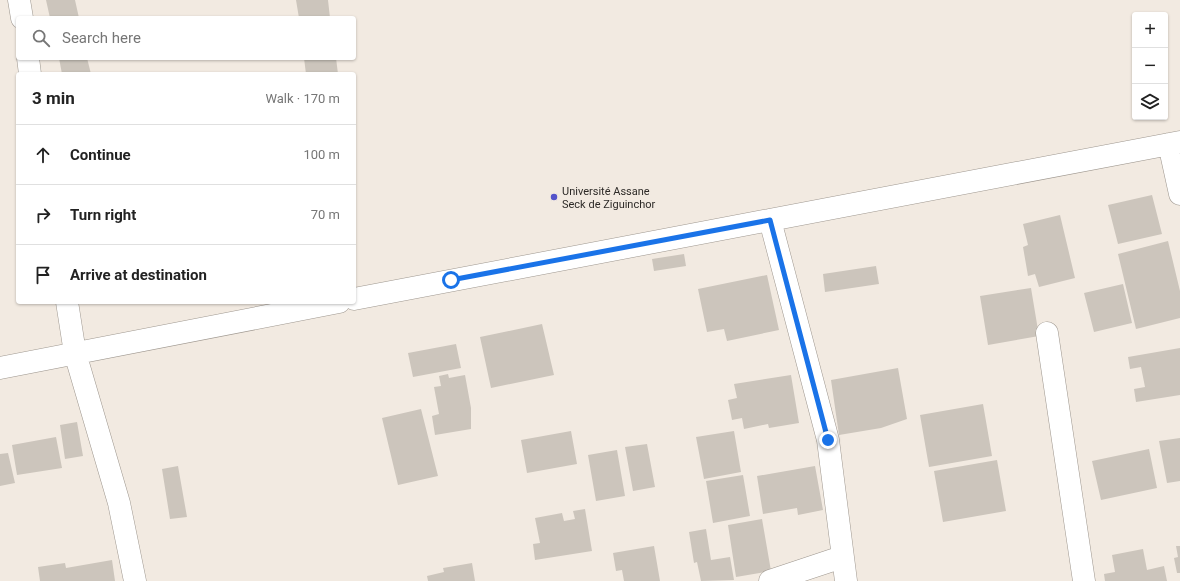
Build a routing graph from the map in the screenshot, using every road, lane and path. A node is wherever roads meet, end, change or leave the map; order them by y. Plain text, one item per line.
1 (19, 0) edge
2 (22, 16) edge
3 (28, 60) edge
4 (30, 72) edge
5 (1176, 153) edge
6 (1180, 194) edge
7 (770, 220) junction
8 (356, 299) edge
9 (66, 304) edge
10 (329, 304) edge
11 (1047, 333) dead end
12 (75, 353) junction
13 (0, 368) edge
14 (842, 557) junction
15 (135, 581) edge
16 (770, 581) edge
17 (846, 581) edge
18 (1084, 581) edge

1 - 2 street
3 - 4 street
5 - 6 street
5 - 7 street
7 - 8 street
7 - 14 street
9 - 12 street
10 - 12 street
11 - 18 street
12 - 13 street
12 - 15 street
14 - 16 street
14 - 17 street

